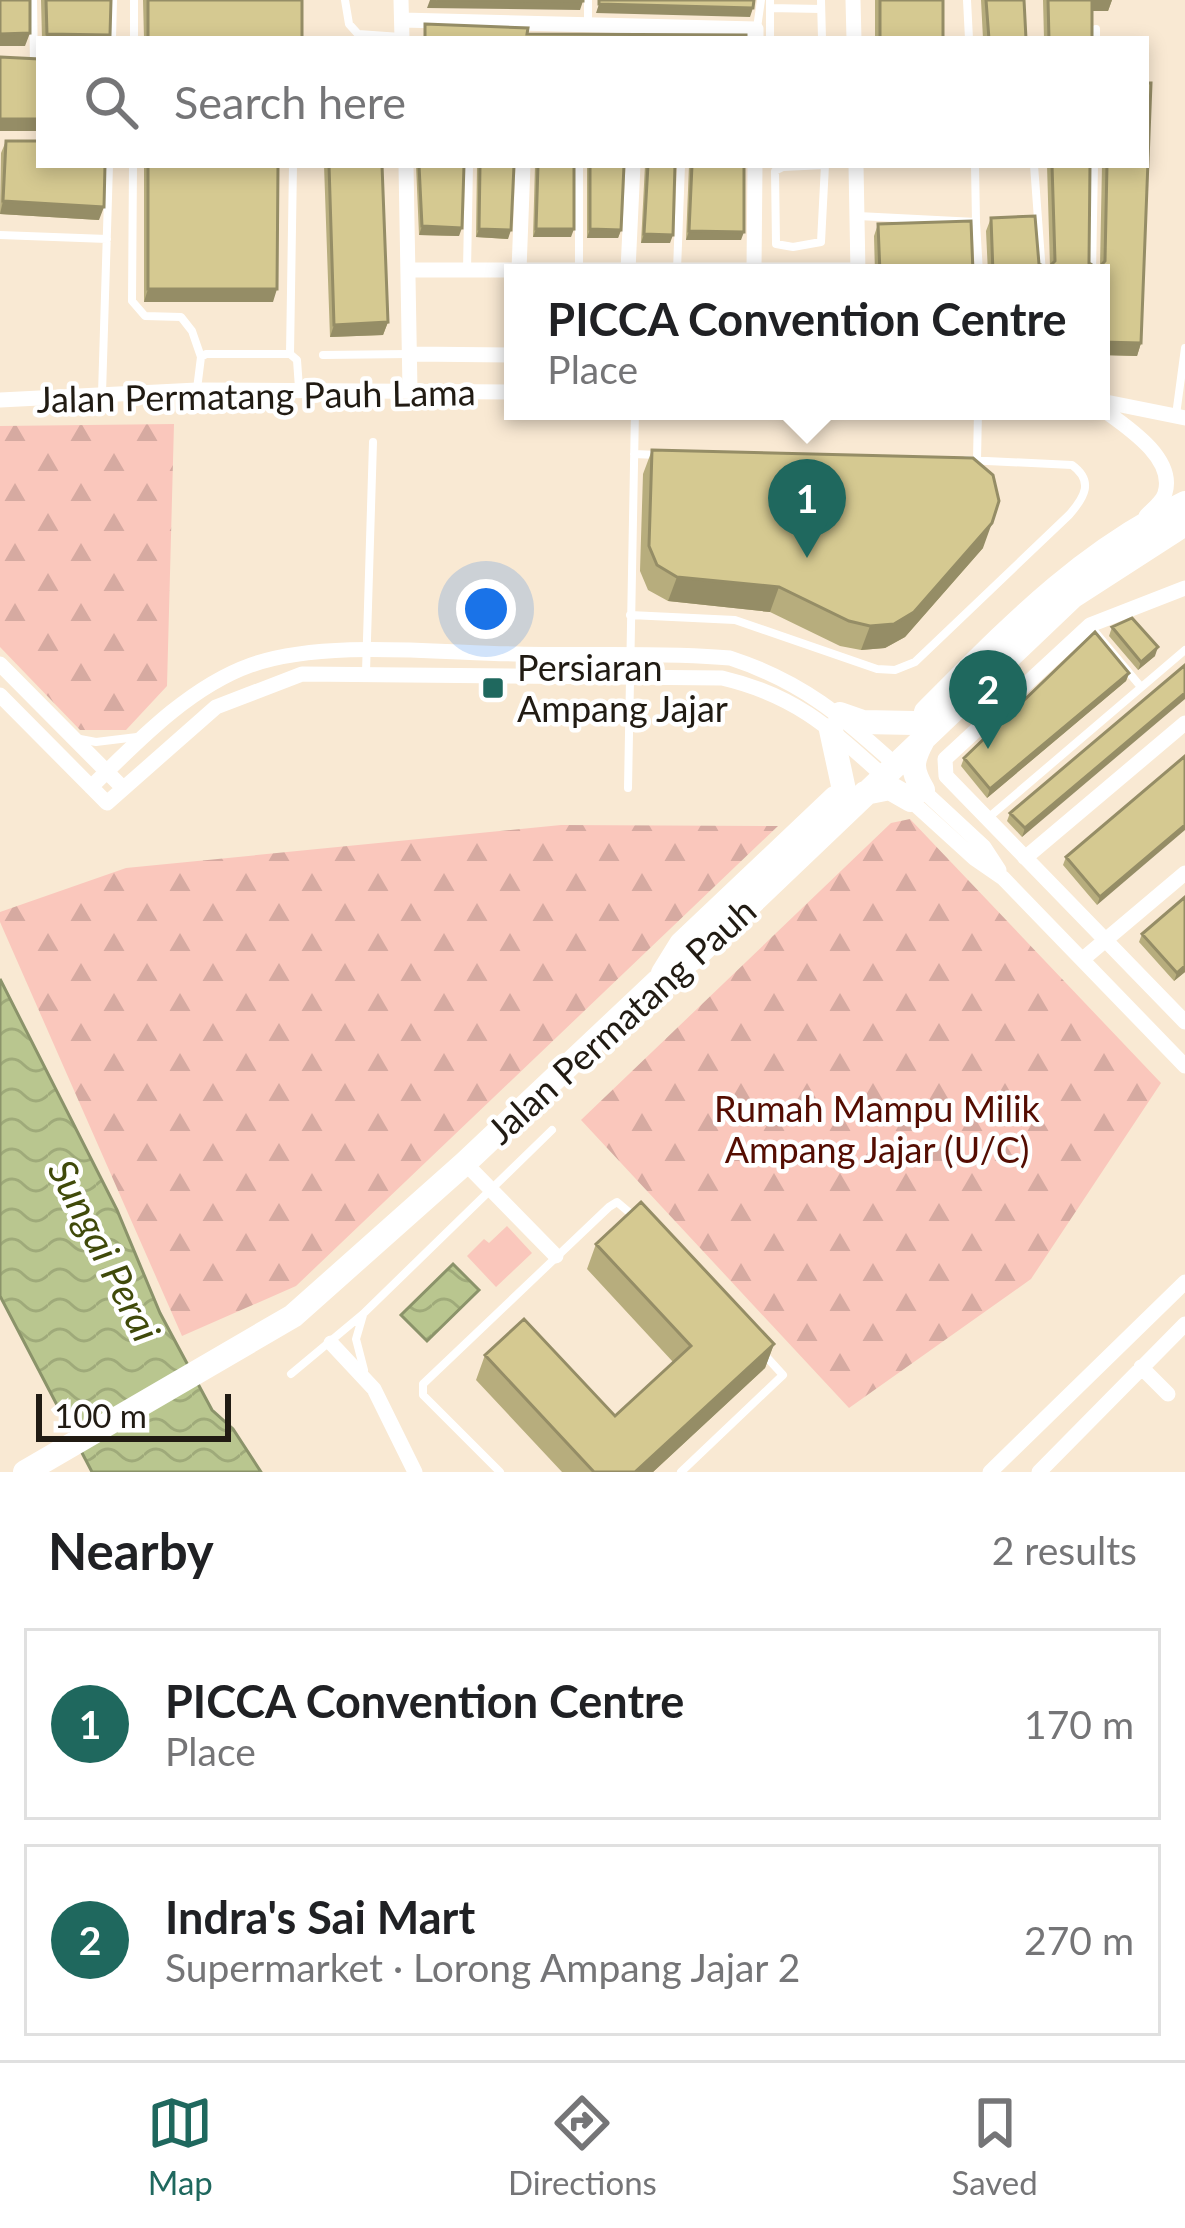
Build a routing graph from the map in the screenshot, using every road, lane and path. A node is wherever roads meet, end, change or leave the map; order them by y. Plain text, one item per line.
1 (34, 0) edge
2 (113, 0) edge
3 (134, 0) edge
4 (345, 0) edge
5 (401, 0) edge
6 (588, 0) edge
7 (761, 0) edge
8 (853, 0) edge
9 (967, 0) edge
10 (770, 4) edge
11 (821, 4) edge
12 (582, 29) edge
13 (471, 30) edge
14 (527, 31) edge
15 (402, 32) edge
16 (639, 33) edge
17 (686, 33) edge
18 (112, 36) edge
19 (134, 36) edge
20 (761, 36) edge
21 (823, 36) edge
22 (854, 36) edge
23 (969, 36) edge
24 (17, 64) edge
25 (36, 64) edge
26 (109, 168) edge
27 (133, 168) edge
28 (293, 168) edge
29 (406, 168) edge
30 (469, 168) edge
31 (523, 168) edge
32 (579, 168) edge
33 (633, 168) edge
34 (681, 168) edge
35 (755, 168) edge
36 (780, 168) edge
37 (825, 168) edge
38 (856, 168) edge
39 (976, 168) edge
40 (1034, 168) edge
41 (1094, 168) edge
42 (857, 216) junction
43 (976, 222) junction
44 (0, 235) edge
45 (107, 239) junction
46 (519, 264) edge
47 (584, 264) edge
48 (628, 264) edge
49 (677, 264) edge
50 (762, 264) edge
51 (858, 264) edge
52 (978, 264) edge
53 (1041, 264) edge
54 (1092, 264) edge
55 (408, 270) junction
56 (467, 270) junction
57 (504, 270) edge
58 (1185, 348) edge
59 (290, 354) junction
60 (411, 354) junction
61 (323, 355) dead end
62 (504, 356) edge
63 (201, 357) junction
64 (299, 388) junction
65 (197, 390) junction
66 (410, 390) junction
67 (504, 392) edge
68 (103, 394) junction
69 (0, 400) edge
70 (1110, 405) edge
71 (1110, 412) edge
72 (1180, 417) edge
73 (635, 420) edge
74 (979, 420) edge
75 (373, 442) dead end
76 (634, 454) junction
77 (680, 455) edge
78 (954, 460) edge
79 (977, 460) junction
80 (1185, 503) edge
81 (1185, 524) edge
82 (1136, 527) junction
83 (1185, 588) edge
84 (630, 615) junction
85 (1090, 626) junction
86 (1185, 650) edge
87 (366, 651) junction
88 (629, 656) junction
89 (0, 664) edge
90 (366, 674) junction
91 (629, 677) junction
92 (1141, 687) junction
93 (0, 695) edge
94 (836, 722) junction
95 (1185, 723) edge
96 (921, 728) junction
97 (144, 735) junction
98 (73, 738) junction
99 (882, 764) junction
100 (107, 772) junction
101 (91, 787) junction
102 (123, 788) junction
103 (628, 788) dead end
104 (853, 792) junction
105 (917, 795) junction
106 (987, 819) junction
107 (1025, 858) junction
108 (1185, 873) edge
109 (1105, 941) junction
110 (1083, 959) junction
111 (1178, 1002) edge
112 (1185, 1022) edge
113 (1185, 1066) edge
114 (552, 1130) dead end
115 (465, 1163) junction
116 (492, 1190) junction
117 (641, 1222) edge
118 (556, 1256) junction
119 (1185, 1282) edge
120 (363, 1314) junction
121 (1185, 1324) edge
122 (752, 1341) edge
123 (331, 1343) junction
124 (1141, 1367) junction
125 (291, 1374) dead end
126 (367, 1378) junction
127 (1168, 1394) dead end
128 (25, 1472) edge
129 (415, 1472) edge
130 (500, 1472) edge
131 (680, 1472) edge
132 (990, 1472) edge
133 (1040, 1472) edge

1 - 25 lane
2 - 18 lane
3 - 19 lane
4 - 15 lane
5 - 15 street
6 - 12 lane
7 - 20 lane
8 - 22 street
9 - 23 lane
10 - 11 lane
10 - 20 lane
11 - 21 lane
12 - 14 street
12 - 16 street
13 - 14 street
13 - 15 street
16 - 17 street
17 - 20 street
24 - 25 lane
26 - 45 lane
27 - 63 lane
28 - 59 lane
29 - 55 street
30 - 56 lane
31 - 46 street
32 - 47 lane
33 - 48 street
34 - 49 lane
35 - 50 street
36 - 37 lane
38 - 42 street
39 - 43 lane
40 - 53 lane
41 - 54 lane
42 - 43 lane
42 - 51 street
43 - 52 lane
44 - 45 lane
45 - 68 lane
55 - 56 street
55 - 60 street
56 - 57 street
58 - 72 lane
59 - 63 lane
59 - 64 lane
60 - 61 lane
60 - 62 street
60 - 66 street
63 - 65 lane
64 - 65 street, Jalan Permatang Pauh Lama
64 - 66 street, Jalan Permatang Pauh Lama
65 - 68 street, Jalan Permatang Pauh Lama
66 - 67 street, Jalan Permatang Pauh Lama
68 - 69 street, Jalan Permatang Pauh Lama
70 - 72 street
71 - 82 street
73 - 76 lane
74 - 79 lane
75 - 87 lane
76 - 77 lane
76 - 84 lane
78 - 79 lane
79 - 84 lane
80 - 82 main road
81 - 96 main road, Jalan Permatang Pauh
82 - 96 main road
83 - 85 street
84 - 88 lane
85 - 92 lane
85 - 106 street
86 - 92 lane
87 - 88 street
87 - 90 lane
87 - 97 street
88 - 91 lane
88 - 94 street
89 - 98 street
90 - 91 street
90 - 102 street
91 - 94 street
91 - 103 lane
92 - 106 lane
93 - 101 street
94 - 96 main road
94 - 99 street
94 - 104 main road
95 - 107 street
96 - 99 main road, Jalan Permatang Pauh
96 - 105 main road
97 - 98 lane
97 - 100 street
98 - 100 street
99 - 104 main road, Jalan Permatang Pauh
99 - 105 street
100 - 101 street
100 - 102 street
101 - 102 street
104 - 105 main road
104 - 115 main road, Jalan Permatang Pauh
105 - 110 street
106 - 107 street
107 - 109 street
108 - 109 street
109 - 110 street
109 - 111 street
110 - 113 street
111 - 112 street
114 - 116 lane
115 - 116 street
115 - 128 main road, Jalan Permatang Pauh
116 - 118 street
116 - 120 lane
117 - 118 lane
118 - 130 lane
119 - 132 street
120 - 123 lane
120 - 126 lane
121 - 124 street
122 - 131 lane
123 - 125 lane
123 - 126 street
124 - 127 street
124 - 133 street
126 - 129 street

